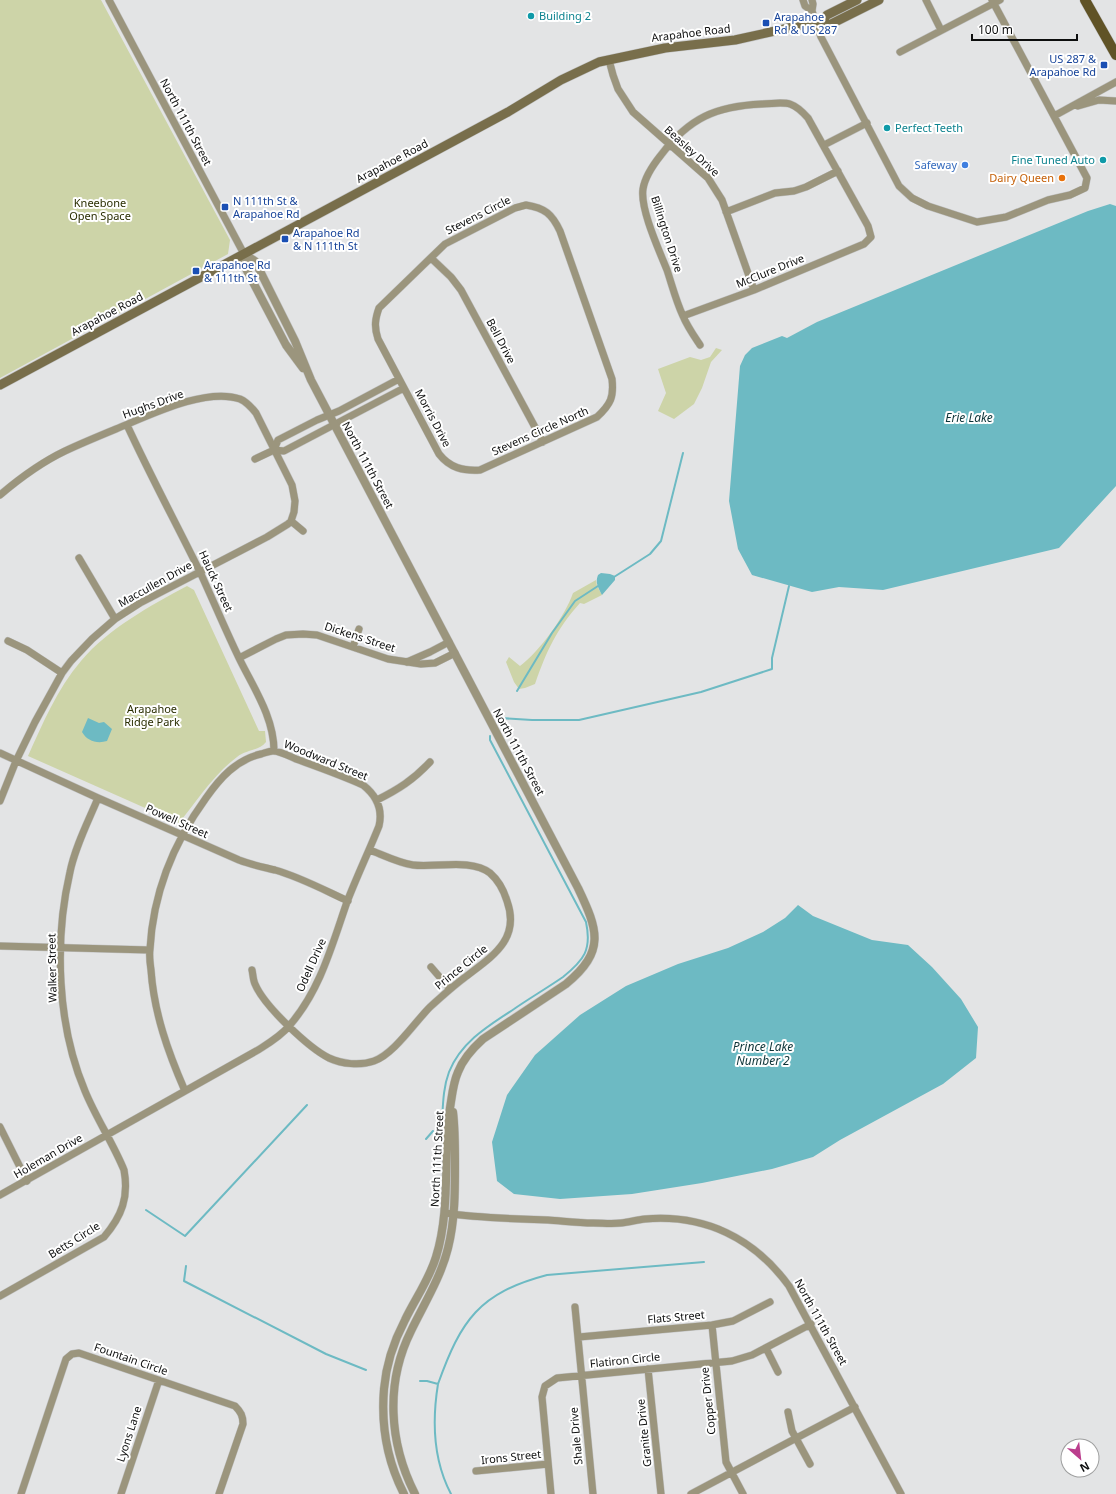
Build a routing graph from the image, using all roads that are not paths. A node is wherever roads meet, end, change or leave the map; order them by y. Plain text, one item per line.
1 (109, 0) edge
2 (803, 0) edge
3 (812, 0) edge
4 (857, 0) edge
5 (879, 0) edge
6 (926, 0) edge
7 (1085, 0) edge
8 (995, 1) edge
9 (812, 11) junction
10 (818, 25) junction
11 (941, 30) junction
12 (900, 52) dead end
13 (1116, 55) edge
14 (609, 60) junction
15 (1116, 82) edge
16 (1116, 101) edge
17 (1064, 110) junction
18 (1054, 116) junction
19 (867, 124) junction
20 (669, 145) junction
21 (824, 145) junction
22 (838, 171) junction
23 (726, 212) junction
24 (864, 244) joint
25 (244, 254) junction
26 (431, 258) junction
27 (754, 290) junction
28 (683, 316) junction
29 (700, 345) dead end
30 (399, 379) junction
31 (0, 384) edge
32 (404, 388) junction
33 (611, 399) joint
34 (329, 415) junction
35 (127, 424) junction
36 (334, 425) junction
37 (542, 442) junction
38 (274, 450) junction
39 (255, 459) dead end
40 (470, 470) joint
41 (0, 495) edge
42 (291, 520) junction
43 (303, 531) dead end
44 (79, 558) dead end
45 (200, 572) junction
46 (115, 619) junction
47 (359, 629) dead end
48 (8, 641) dead end
49 (449, 642) junction
50 (353, 647) junction
51 (455, 653) junction
52 (239, 658) junction
53 (407, 662) junction
54 (62, 673) junction
55 (274, 751) junction
56 (0, 753) edge
57 (16, 761) junction
58 (430, 762) dead end
59 (98, 798) junction
60 (377, 800) junction
61 (0, 801) edge
62 (183, 835) junction
63 (370, 850) junction
64 (348, 900) junction
65 (0, 946) edge
66 (61, 948) junction
67 (149, 950) junction
68 (431, 967) dead end
69 (252, 970) dead end
70 (450, 989) junction
71 (289, 1026) junction
72 (185, 1091) junction
73 (452, 1097) junction
74 (0, 1127) edge
75 (107, 1136) junction
76 (118, 1156) joint
77 (27, 1180) junction
78 (0, 1195) edge
79 (445, 1213) junction
80 (454, 1214) junction
81 (0, 1296) edge
82 (770, 1302) dead end
83 (575, 1307) dead end
84 (810, 1324) junction
85 (712, 1325) junction
86 (579, 1337) junction
87 (766, 1348) junction
88 (716, 1362) junction
89 (648, 1369) junction
90 (778, 1372) dead end
91 (581, 1375) junction
92 (159, 1380) junction
93 (855, 1407) junction
94 (788, 1412) dead end
95 (796, 1439) junction
96 (548, 1464) junction
97 (810, 1464) dead end
98 (476, 1471) dead end
99 (732, 1473) junction
100 (21, 1494) edge
101 (121, 1494) edge
102 (219, 1494) edge
103 (404, 1494) edge
104 (415, 1494) edge
105 (551, 1494) edge
106 (593, 1494) edge
107 (661, 1494) edge
108 (691, 1494) edge
109 (743, 1494) edge
110 (901, 1494) edge

1 - 25 street, North 111th Street
2 - 9 street
3 - 9 street
4 - 10 main road
5 - 10 main road, Arapahoe Road
6 - 11 street
7 - 13 main road
8 - 11 street
8 - 18 street
9 - 10 street
10 - 14 main road, Arapahoe Road
10 - 19 street
11 - 12 street
14 - 20 street, Beasley Drive
14 - 25 main road, Arapahoe Road
15 - 17 street
16 - 17 street
17 - 18 street
18 - 19 street
19 - 21 street
20 - 21 street, Billington Drive
20 - 23 street, Beasley Drive
20 - 28 street, Billington Drive
21 - 22 street, Billington Drive
22 - 23 street
22 - 24 street, Billington Drive
23 - 27 street, Beasley Drive
24 - 27 street, McClure Drive
25 - 31 main road, Arapahoe Road
25 - 34 street, North 111th Street
26 - 30 street, Stevens Circle
26 - 33 street, Stevens Circle
26 - 37 street, Bell Drive
27 - 28 street, McClure Drive
28 - 29 street, Billington Drive
30 - 32 street, Stevens Circle
30 - 34 street
32 - 36 street, Morris Drive
32 - 40 street, Morris Drive
33 - 37 street, Stevens Circle North
34 - 36 street, North 111th Street
34 - 38 street
35 - 38 street, Hughs Drive
35 - 41 street, Hughs Drive
35 - 45 street, Hauck Street
36 - 38 street, Morris Drive
36 - 49 street, North 111th Street
37 - 40 street, Stevens Circle North
38 - 39 street
38 - 42 street, Hughs Drive
42 - 43 street
42 - 45 street, Maccullen Drive
44 - 46 street
45 - 46 street, Maccullen Drive
45 - 52 street, Hauck Street
46 - 54 street, Maccullen Drive
47 - 50 street
48 - 54 street
49 - 51 street, North 111th Street
49 - 53 street, Dickens Street
50 - 52 street, Dickens Street
50 - 53 street, Dickens Street
51 - 53 street, Dickens Street
51 - 73 street, North 111th Street
52 - 55 street, Hauck Street
54 - 57 street, Maccullen Drive
55 - 60 street, Woodward Street
55 - 62 street, Woodward Street
56 - 57 street, Powell Street
57 - 59 street, Powell Street
57 - 61 street, Maccullen Drive
58 - 60 street
59 - 62 street, Powell Street
59 - 66 street, Walker Street
60 - 63 street, Odell Drive
62 - 64 street, Powell Street
62 - 67 street, Woodward Street
63 - 64 street, Odell Drive
63 - 70 street, Prince Circle
64 - 71 street, Odell Drive
65 - 66 street
66 - 67 street
66 - 75 street, Walker Street
67 - 72 street, Woodward Street
68 - 70 street
69 - 71 street, Prince Circle
70 - 71 street, Prince Circle
71 - 72 street, Odell Drive
72 - 75 street, Odell Drive
73 - 79 street, North 111th Street
73 - 80 street, North 111th Street
74 - 77 street
75 - 76 street, Walker Street
75 - 77 street, Holeman Drive
76 - 81 street, Betts Circle
77 - 78 street, Holeman Drive
79 - 80 street, North 111th Street
79 - 103 street
80 - 84 street, North 111th Street
80 - 104 street
82 - 85 street, Flats Street
83 - 86 street, Shale Drive
84 - 87 street, Flatiron Circle
84 - 93 street, North 111th Street
85 - 86 street, Flats Street
85 - 88 street, Copper Drive
86 - 91 street, Shale Drive
87 - 88 street, Flatiron Circle
87 - 90 street
88 - 89 street, Flatiron Circle
88 - 99 street, Copper Drive
89 - 91 street, Flatiron Circle
89 - 107 street, Granite Drive
91 - 96 street, Flatiron Circle
91 - 106 street, Shale Drive
92 - 100 street, Fountain Circle
92 - 101 street, Lyons Lane
92 - 102 street, Fountain Circle
93 - 95 street
93 - 110 street, North 111th Street
94 - 95 street
95 - 97 street
95 - 99 street
96 - 98 street, Irons Street
96 - 105 street, Flatiron Circle
99 - 108 street
99 - 109 street, Copper Drive

